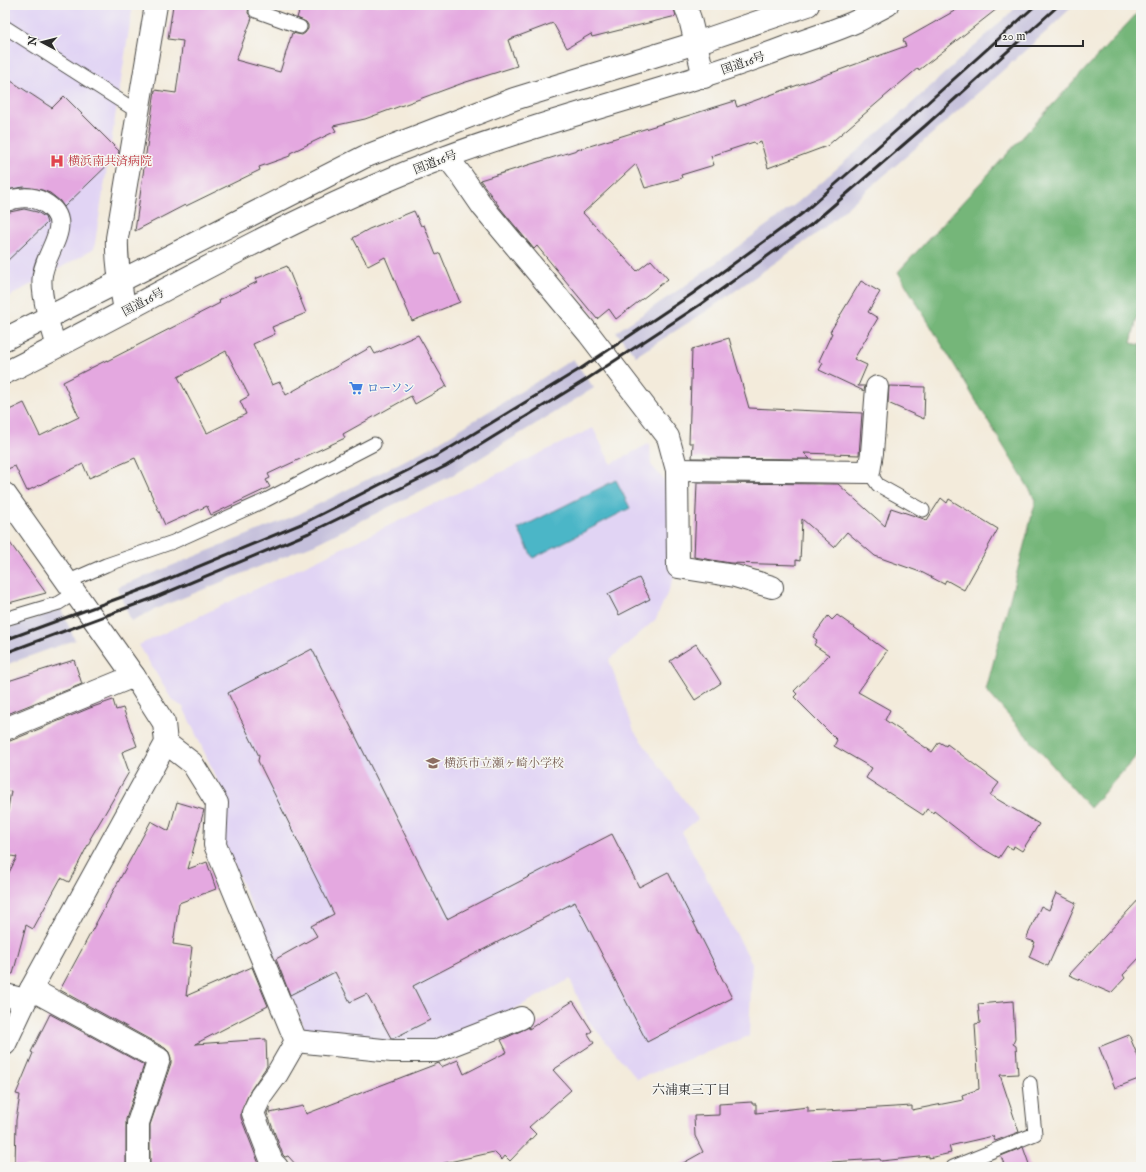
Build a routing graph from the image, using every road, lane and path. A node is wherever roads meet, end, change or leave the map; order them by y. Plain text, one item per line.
1 (156, 5) edge
2 (257, 5) edge
3 (685, 5) edge
4 (808, 5) edge
5 (886, 5) edge
6 (5, 27) edge
7 (300, 27) dead end
8 (696, 43) junction
9 (704, 77) junction
10 (138, 112) junction
11 (447, 157) junction
12 (5, 202) edge
13 (120, 281) junction
14 (125, 311) junction
15 (48, 317) junction
16 (5, 339) edge
17 (57, 348) junction
18 (5, 373) edge
19 (877, 387) dead end
20 (374, 444) dead end
21 (677, 470) junction
22 (869, 472) junction
23 (5, 494) edge
24 (923, 510) dead end
25 (71, 587) junction
26 (772, 587) dead end
27 (5, 619) edge
28 (134, 676) junction
29 (5, 729) edge
30 (166, 743) junction
31 (20, 995) edge
32 (522, 1018) dead end
33 (296, 1041) junction
34 (5, 1044) edge
35 (1030, 1083) dead end
36 (138, 1167) edge
37 (277, 1167) edge
38 (953, 1167) edge

1 - 10 main road
2 - 7 lane
3 - 8 main road
4 - 8 main road
5 - 9 main road, 国道16号
6 - 10 lane
8 - 9 main road
8 - 13 main road
9 - 11 main road, 国道16号
10 - 13 main road
11 - 14 main road, 国道16号
11 - 21 main road
12 - 15 street
13 - 14 main road
13 - 15 main road
14 - 17 main road, 国道16号
15 - 16 main road
15 - 17 street
17 - 18 main road, 国道16号
19 - 22 main road
20 - 25 lane
21 - 22 main road
21 - 26 main road
22 - 24 lane
23 - 25 main road
25 - 27 lane
25 - 28 main road
28 - 29 main road
28 - 30 main road
30 - 31 main road
30 - 33 main road
31 - 34 main road
31 - 36 main road
32 - 33 main road
33 - 37 main road
35 - 38 lane

